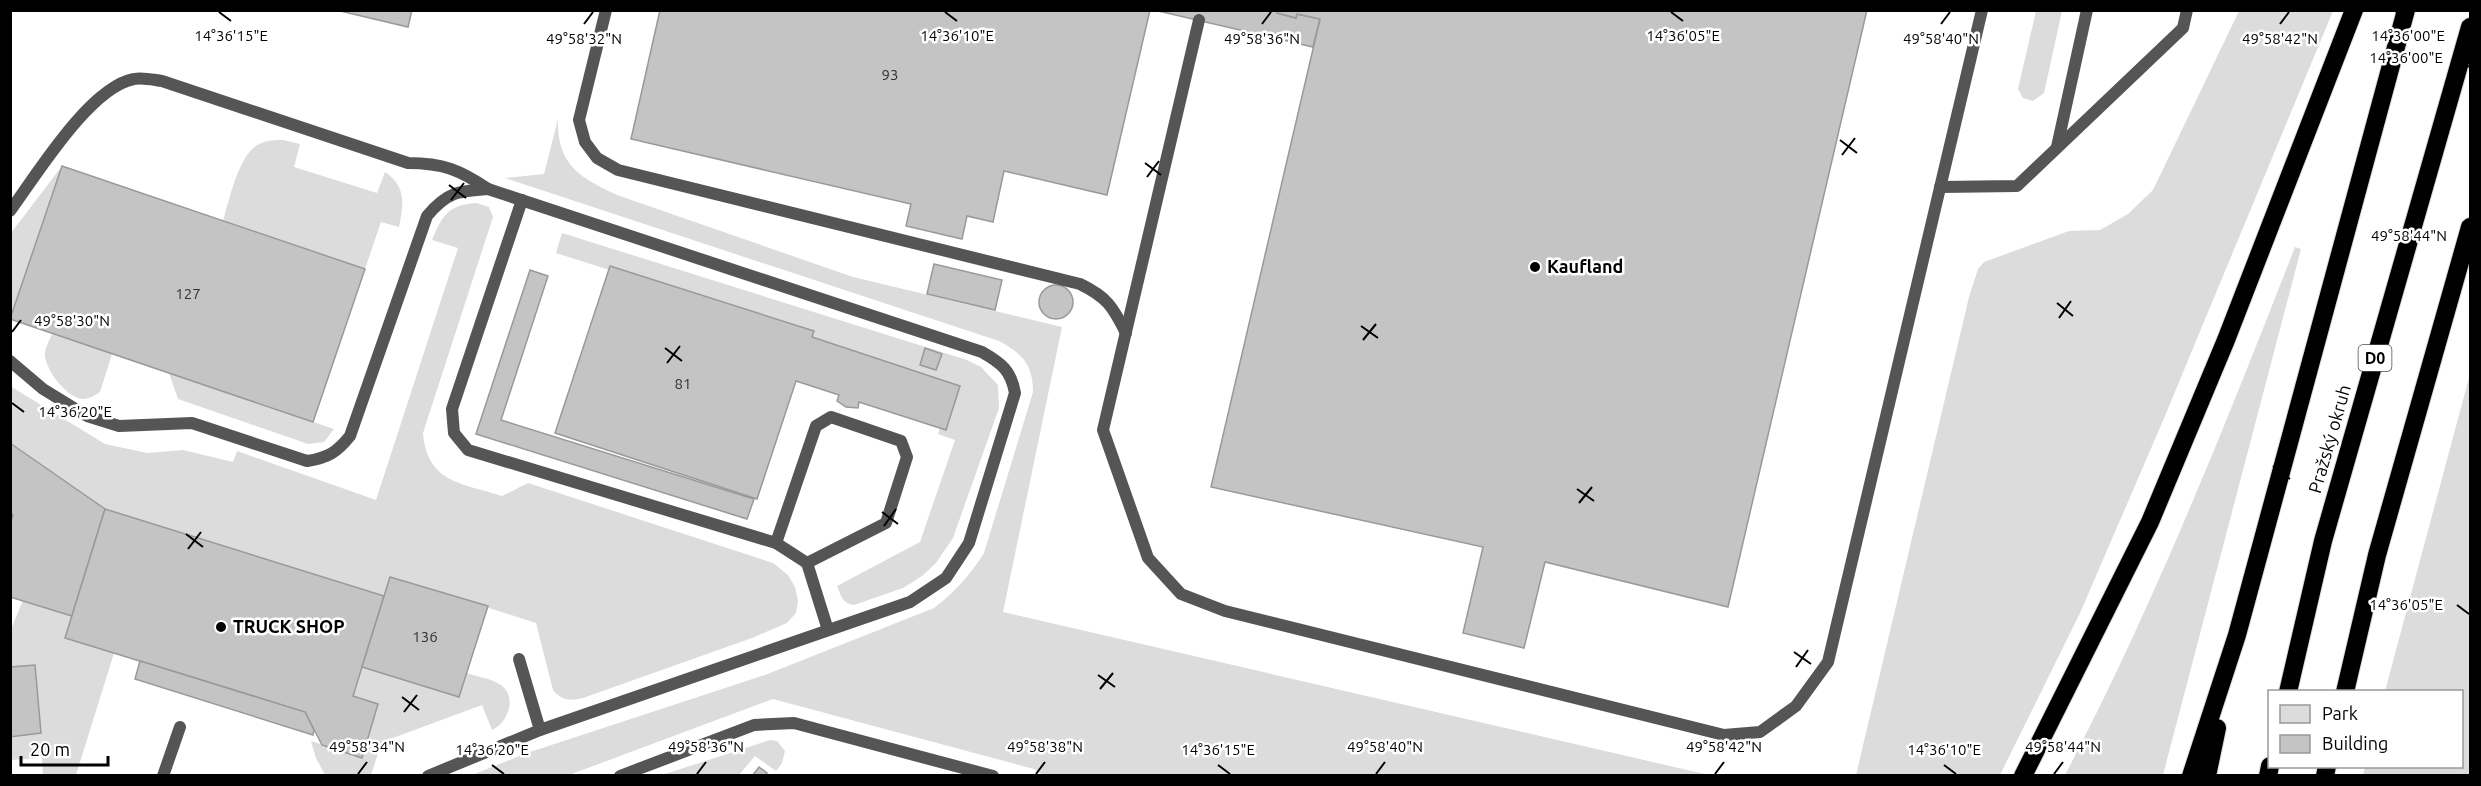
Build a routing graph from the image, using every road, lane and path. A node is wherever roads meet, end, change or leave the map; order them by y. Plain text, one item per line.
1 (606, 10) edge
2 (1982, 10) edge
3 (2087, 10) edge
4 (2187, 10) edge
5 (2354, 10) edge
6 (2406, 10) edge
7 (1199, 20) dead end
8 (2470, 27) edge
9 (2057, 147) junction
10 (1940, 188) junction
11 (488, 189) junction
12 (522, 200) junction
13 (10, 211) edge
14 (2470, 227) edge
15 (1126, 333) junction
16 (10, 362) edge
17 (776, 543) junction
18 (807, 563) junction
19 (828, 630) junction
20 (2237, 635) junction
21 (519, 659) dead end
22 (2288, 690) edge
23 (2345, 690) edge
24 (180, 727) dead end
25 (540, 730) junction
26 (163, 776) edge
27 (428, 776) edge
28 (620, 776) edge
29 (993, 776) edge
30 (2023, 776) edge
31 (2191, 776) edge
32 (2207, 776) edge

1 - 15 lane
2 - 10 lane
3 - 9 lane
4 - 9 lane
5 - 30 highway
6 - 20 highway
7 - 15 lane
8 - 22 highway, Pražský okruh / D0
9 - 10 lane
10 - 15 lane
11 - 12 lane
11 - 13 lane
11 - 16 lane
12 - 17 lane
12 - 19 lane
14 - 23 highway
17 - 18 lane
17 - 18 lane
18 - 19 lane
19 - 25 lane
20 - 31 highway
20 - 32 highway
21 - 25 lane
24 - 26 lane
25 - 27 lane
28 - 29 lane

